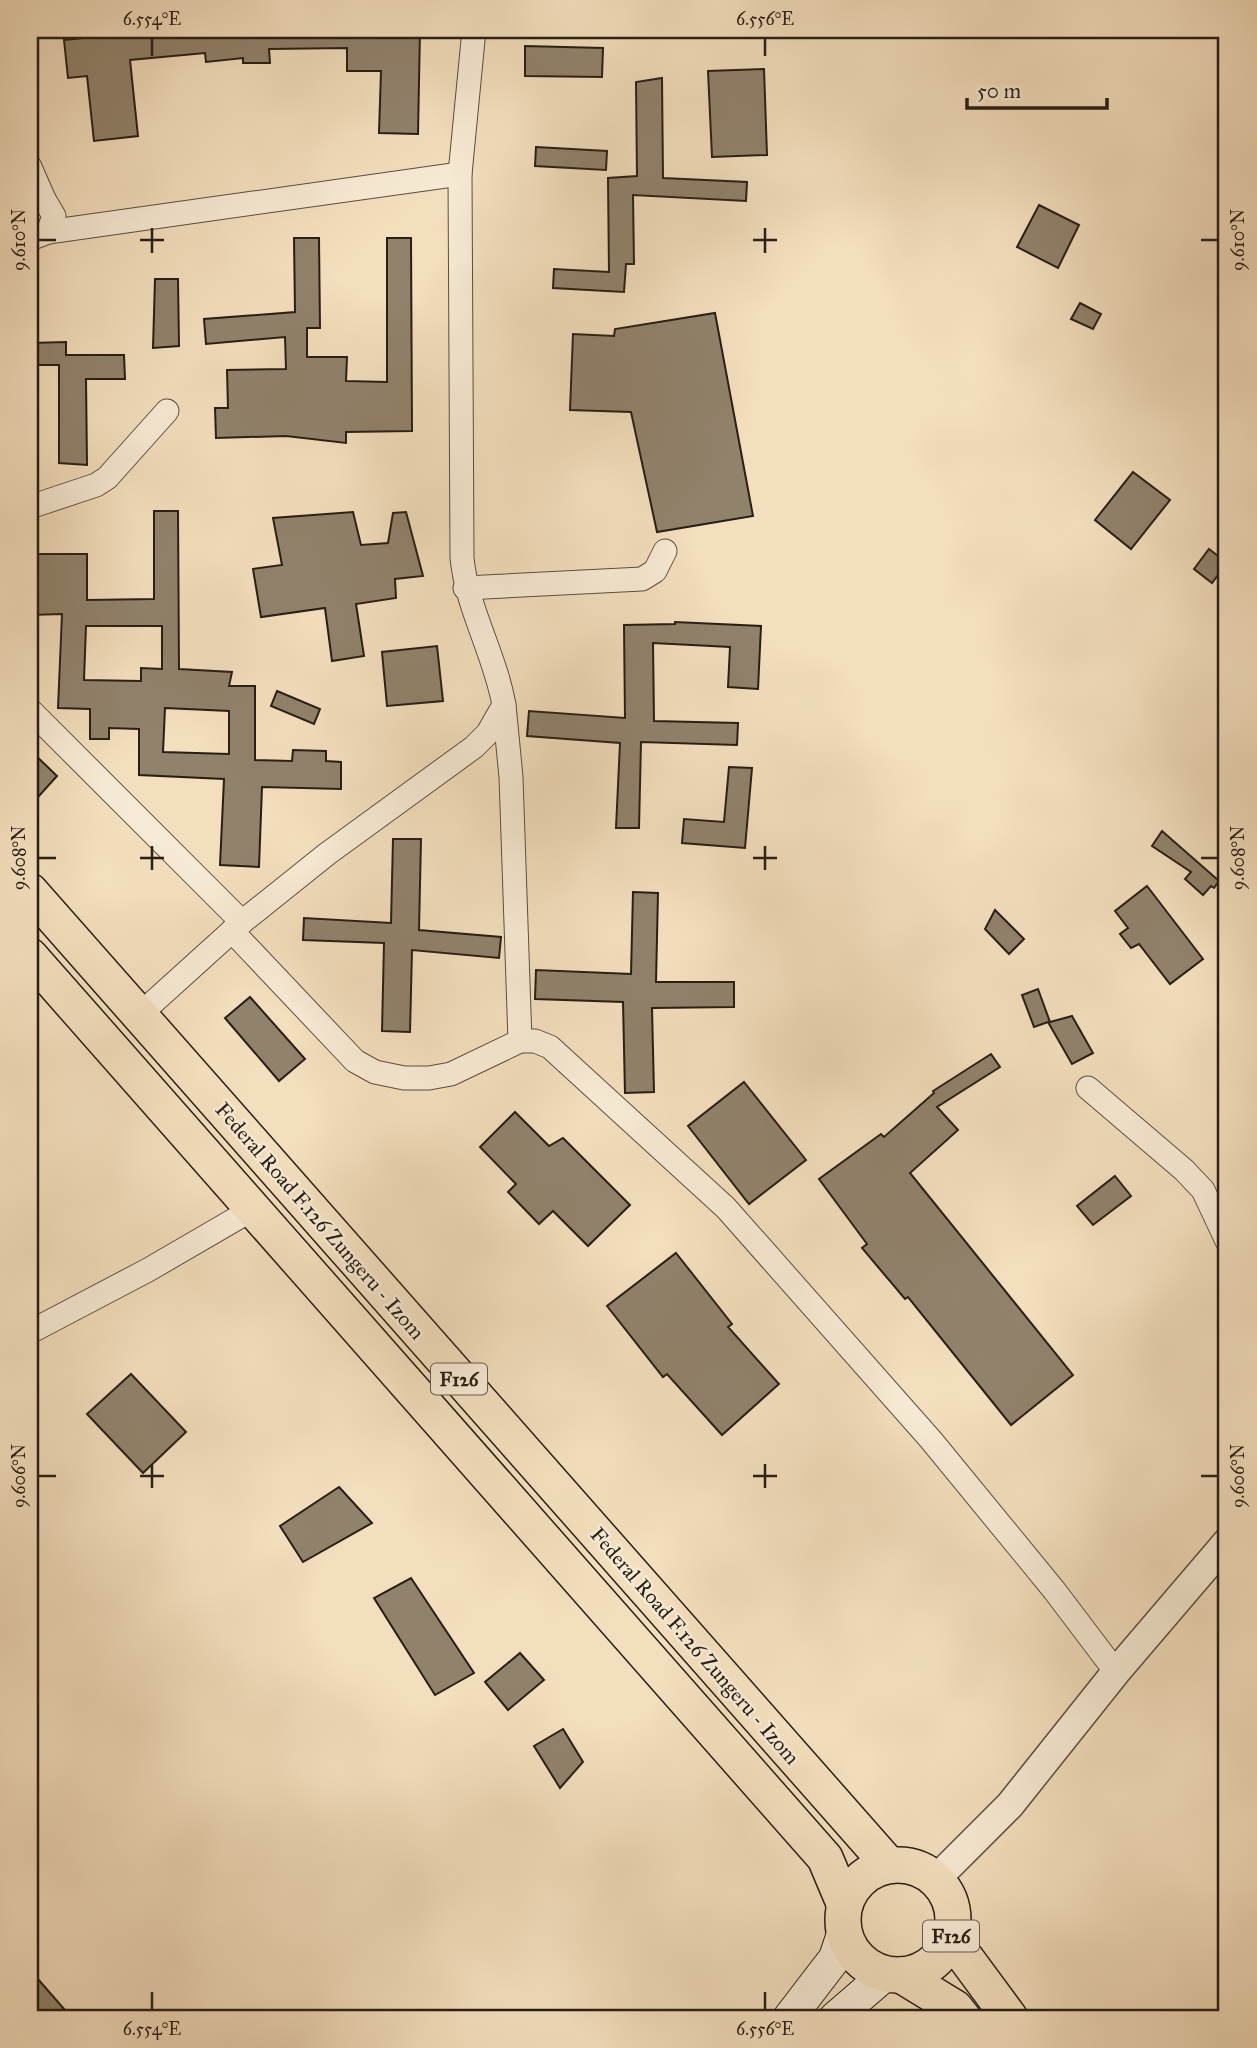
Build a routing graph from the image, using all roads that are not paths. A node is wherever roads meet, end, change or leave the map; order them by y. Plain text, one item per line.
1 (474, 30) edge
2 (30, 167) edge
3 (460, 174) junction
4 (42, 201) edge
5 (111, 224) junction
6 (39, 235) edge
7 (167, 411) dead end
8 (30, 507) edge
9 (665, 551) dead end
10 (465, 588) junction
11 (503, 705) junction
12 (30, 710) edge
13 (30, 891) edge
14 (237, 926) junction
15 (30, 956) edge
16 (138, 1016) junction
17 (520, 1041) junction
18 (1088, 1088) dead end
19 (253, 1209) junction
20 (1227, 1241) edge
21 (30, 1332) edge
22 (493, 1418) junction
23 (462, 1447) junction
24 (1227, 1542) edge
25 (1116, 1672) junction
26 (889, 1865) junction
27 (936, 1879) junction
28 (844, 1919) junction
29 (951, 1938) junction
30 (893, 1975) junction
31 (789, 2018) edge
32 (835, 2018) edge
33 (963, 2018) edge
34 (1010, 2018) edge

1 - 3 street
2 - 4 street
3 - 5 street
3 - 10 street
4 - 5 street
4 - 6 street
5 - 6 street
7 - 8 street
9 - 10 street
10 - 11 street
11 - 14 street
11 - 17 street
12 - 14 street
13 - 16 main road, Federal Road F.126 Zungeru - Izom / F126
14 - 16 street
14 - 17 street
15 - 19 main road, Federal Road F.126 Zungeru - Izom / F126
16 - 22 main road, Federal Road F.126 Zungeru - Izom / F126
17 - 25 street
18 - 20 street
19 - 21 street
19 - 23 main road, Federal Road F.126 Zungeru - Izom / F126
22 - 23 main road
22 - 26 main road, Federal Road F.126 Zungeru - Izom / F126
23 - 28 main road, Federal Road F.126 Zungeru - Izom / F126
24 - 25 street
25 - 27 street
26 - 27 main road
26 - 28 main road
27 - 29 main road, F126
28 - 30 main road, F126
28 - 31 main road
29 - 30 main road, F126
29 - 34 main road, F126
30 - 32 main road
30 - 33 main road, F126

